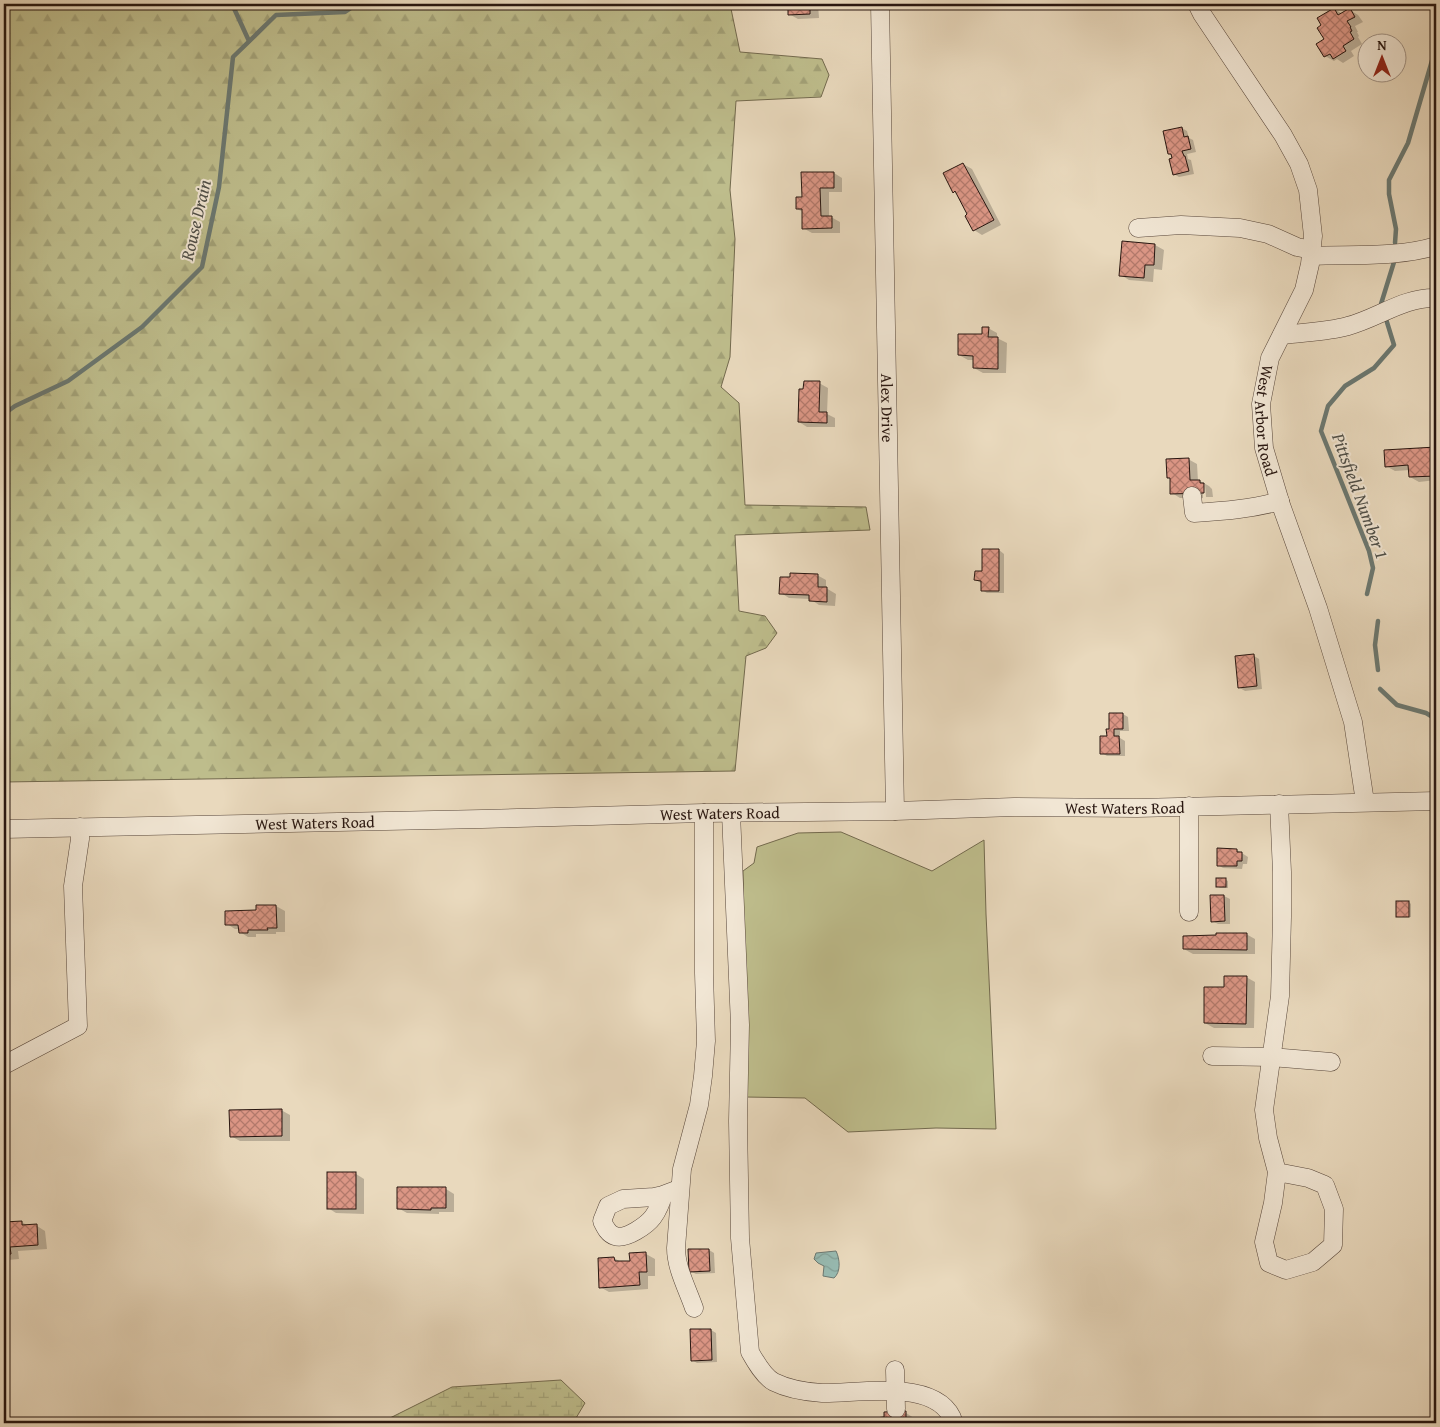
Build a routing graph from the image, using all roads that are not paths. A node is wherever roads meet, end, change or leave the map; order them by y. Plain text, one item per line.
1 (880, 4) edge
2 (1197, 4) edge
3 (1138, 228) dead end
4 (1436, 246) edge
5 (1312, 253) junction
6 (1436, 298) edge
7 (1282, 335) junction
8 (1192, 496) dead end
9 (1280, 501) junction
10 (1436, 801) edge
11 (1365, 802) junction
12 (1279, 804) junction
13 (1189, 806) junction
14 (895, 811) junction
15 (704, 813) junction
16 (732, 813) junction
17 (80, 827) junction
18 (4, 829) edge
19 (1188, 912) dead end
20 (1212, 1056) dead end
21 (1271, 1057) junction
22 (1331, 1062) dead end
23 (4, 1065) edge
24 (1277, 1172) junction
25 (694, 1308) dead end
26 (895, 1370) dead end
27 (896, 1400) junction
28 (954, 1423) edge

1 - 14 street, Alex Drive
2 - 5 street, West Arbor Road
3 - 5 street
4 - 5 street
5 - 7 street, West Arbor Road
6 - 7 street
7 - 9 street, West Arbor Road
8 - 9 street
9 - 11 street, West Arbor Road
10 - 11 street, West Waters Road
11 - 12 street, West Waters Road
12 - 13 street, West Waters Road
12 - 21 street
13 - 14 street, West Waters Road
13 - 19 street
14 - 16 street, West Waters Road
15 - 16 street, West Waters Road
15 - 17 street, West Waters Road
15 - 25 street
16 - 27 street
17 - 18 street, West Waters Road
17 - 23 street
20 - 21 street
21 - 22 street
21 - 24 street
24 - 24 street
26 - 27 street
27 - 28 street

